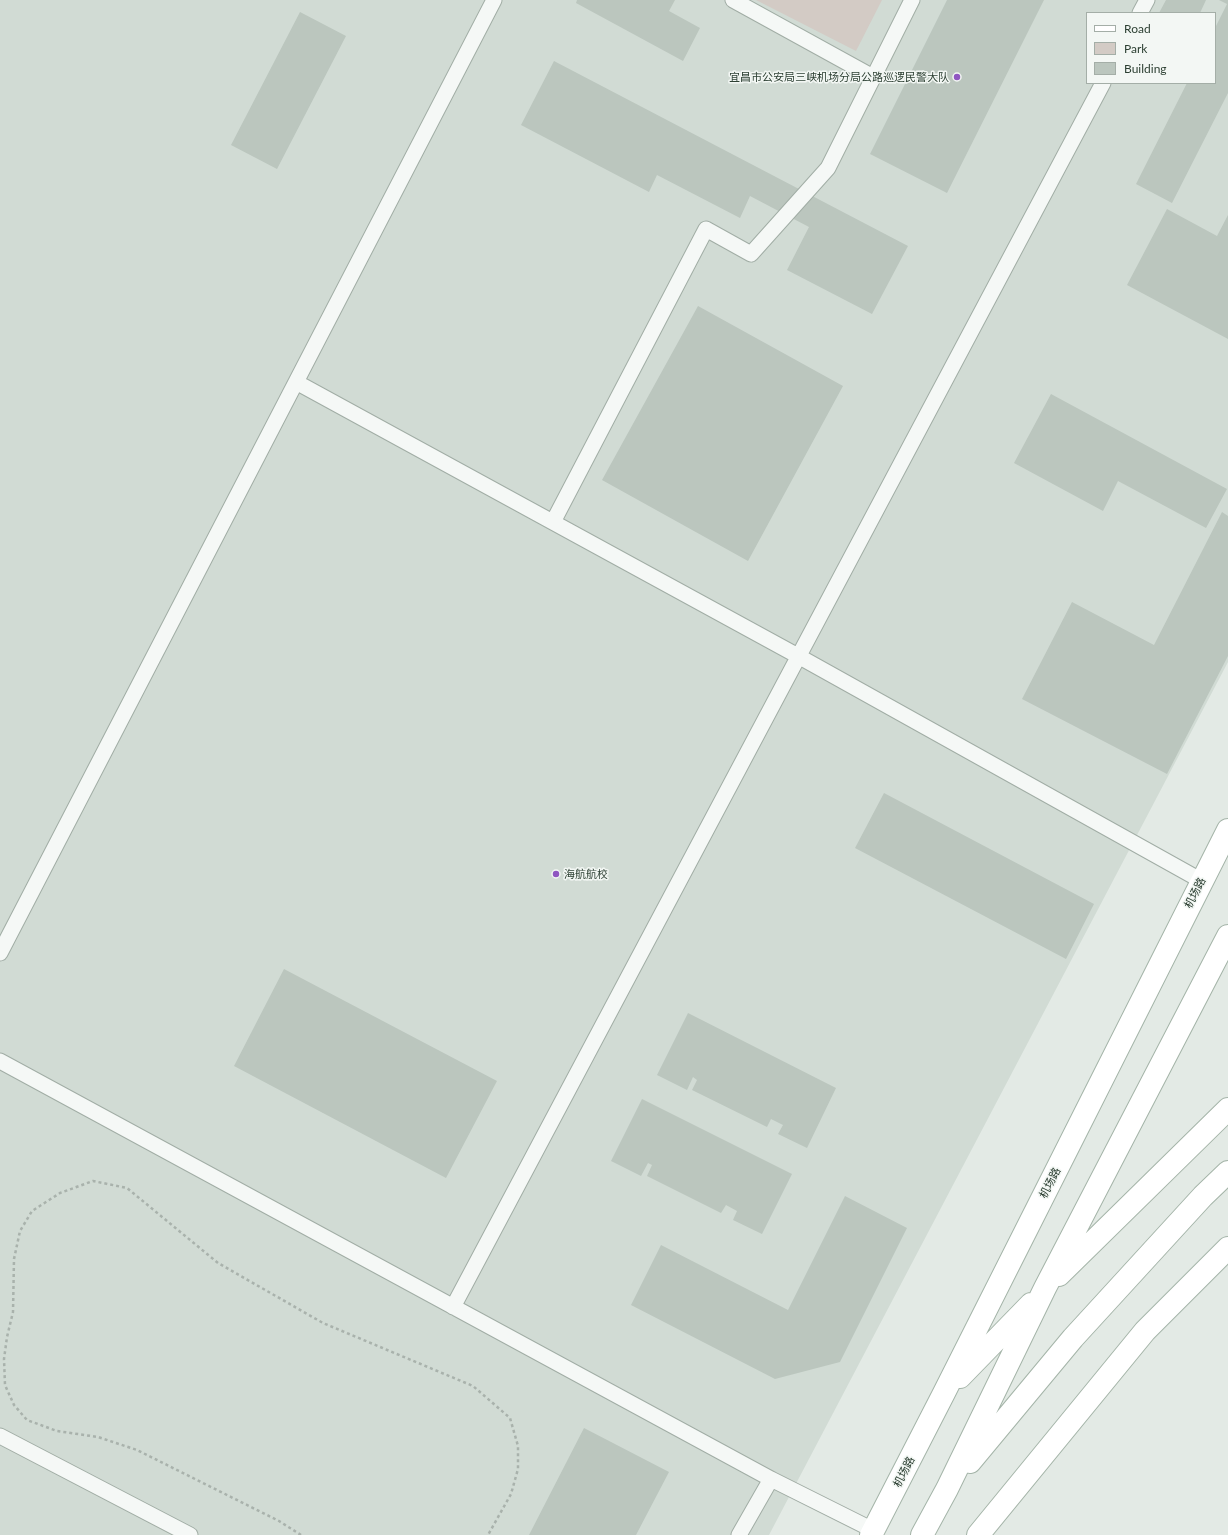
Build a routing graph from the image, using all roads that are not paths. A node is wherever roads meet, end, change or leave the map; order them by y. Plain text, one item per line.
1 (494, 0) edge
2 (733, 0) edge
3 (912, 0) edge
4 (1147, 0) edge
5 (1141, 12) edge
6 (873, 77) junction
7 (1102, 84) edge
8 (296, 382) junction
9 (553, 522) junction
10 (798, 656) junction
11 (1228, 830) edge
12 (1202, 881) junction
13 (1228, 936) edge
14 (0, 953) edge
15 (0, 1061) edge
16 (1228, 1109) edge
17 (1228, 1172) edge
18 (1228, 1248) edge
19 (1045, 1288) junction
20 (454, 1307) junction
21 (944, 1393) junction
22 (0, 1436) edge
23 (771, 1479) junction
24 (947, 1489) junction
25 (872, 1533) edge
26 (190, 1535) edge
27 (739, 1535) edge
28 (922, 1535) edge
29 (978, 1535) edge

1 - 8 lane
2 - 6 lane
3 - 6 lane
4 - 5 lane
6 - 9 lane
7 - 10 lane
8 - 9 lane
8 - 14 lane
9 - 10 lane
10 - 12 lane
10 - 20 lane
11 - 12 main road, 机场路
12 - 21 main road, 机场路
13 - 19 main road
15 - 20 lane
16 - 19 main road
17 - 24 main road
18 - 29 main road
19 - 21 main road
19 - 24 main road
20 - 23 lane
21 - 25 main road, 机场路
22 - 26 lane
23 - 25 lane
23 - 27 lane
24 - 28 main road

